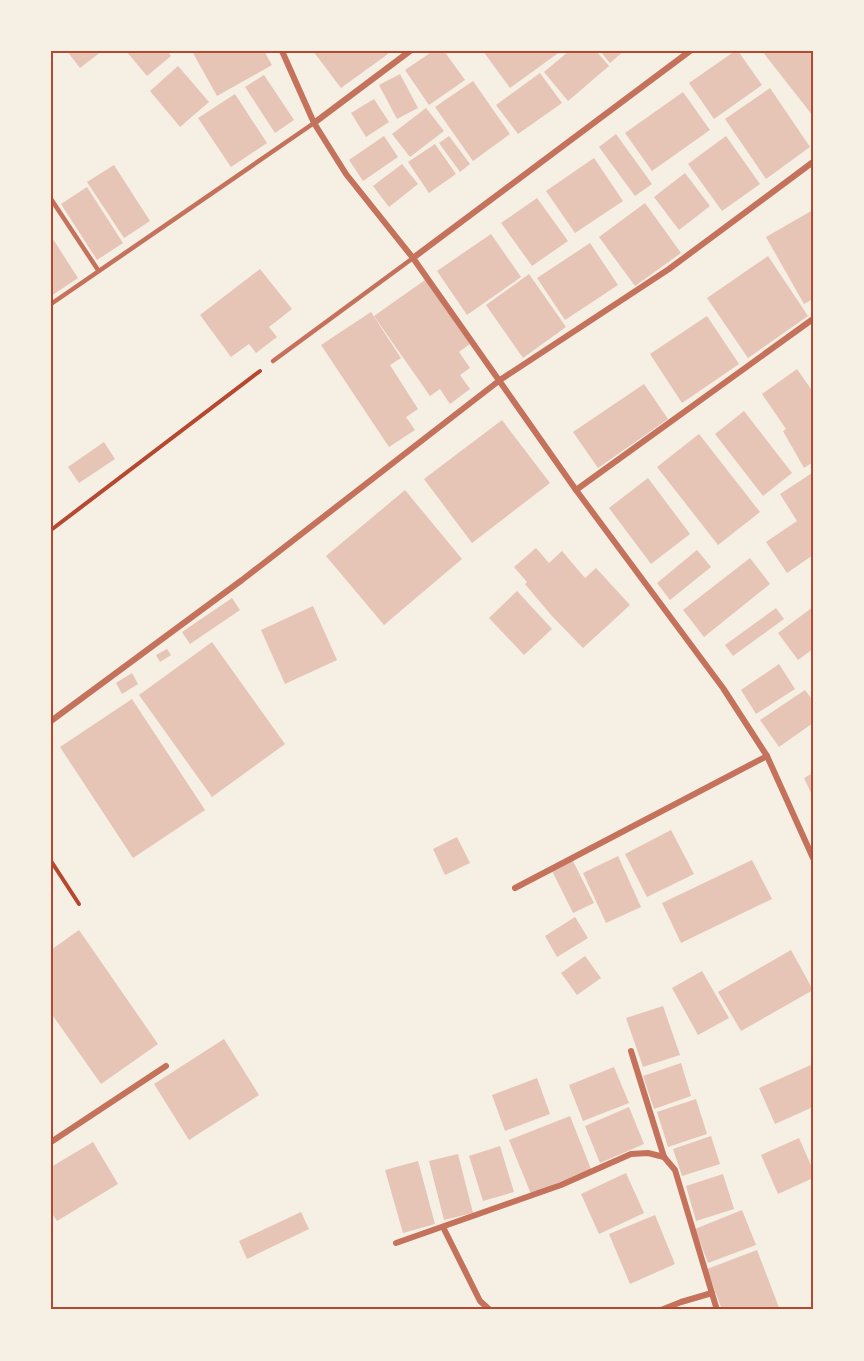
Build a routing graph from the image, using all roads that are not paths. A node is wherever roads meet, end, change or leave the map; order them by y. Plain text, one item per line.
1 (282, 51) edge
2 (410, 51) edge
3 (690, 51) edge
4 (314, 123) junction
5 (813, 162) edge
6 (51, 199) edge
7 (413, 258) junction
8 (98, 270) junction
9 (51, 304) edge
10 (813, 320) edge
11 (273, 361) road end
12 (500, 380) junction
13 (576, 490) junction
14 (51, 721) edge
15 (767, 756) junction
16 (813, 858) edge
17 (515, 888) dead end
18 (631, 1051) dead end
19 (166, 1066) dead end
20 (51, 1142) edge
21 (664, 1157) junction
22 (443, 1227) junction
23 (396, 1243) dead end
24 (712, 1293) junction
25 (490, 1310) edge
26 (661, 1310) edge
27 (717, 1310) edge

1 - 4 street
2 - 4 street
3 - 7 street
4 - 7 street
4 - 8 lane
5 - 12 street
6 - 8 lane
7 - 11 lane
7 - 12 street
8 - 9 lane
10 - 13 street
12 - 13 street
12 - 14 street
13 - 15 street
15 - 16 street
15 - 17 street
18 - 21 street
19 - 20 street
21 - 22 street
21 - 24 street
22 - 23 street
22 - 25 street
24 - 26 street
24 - 27 street

